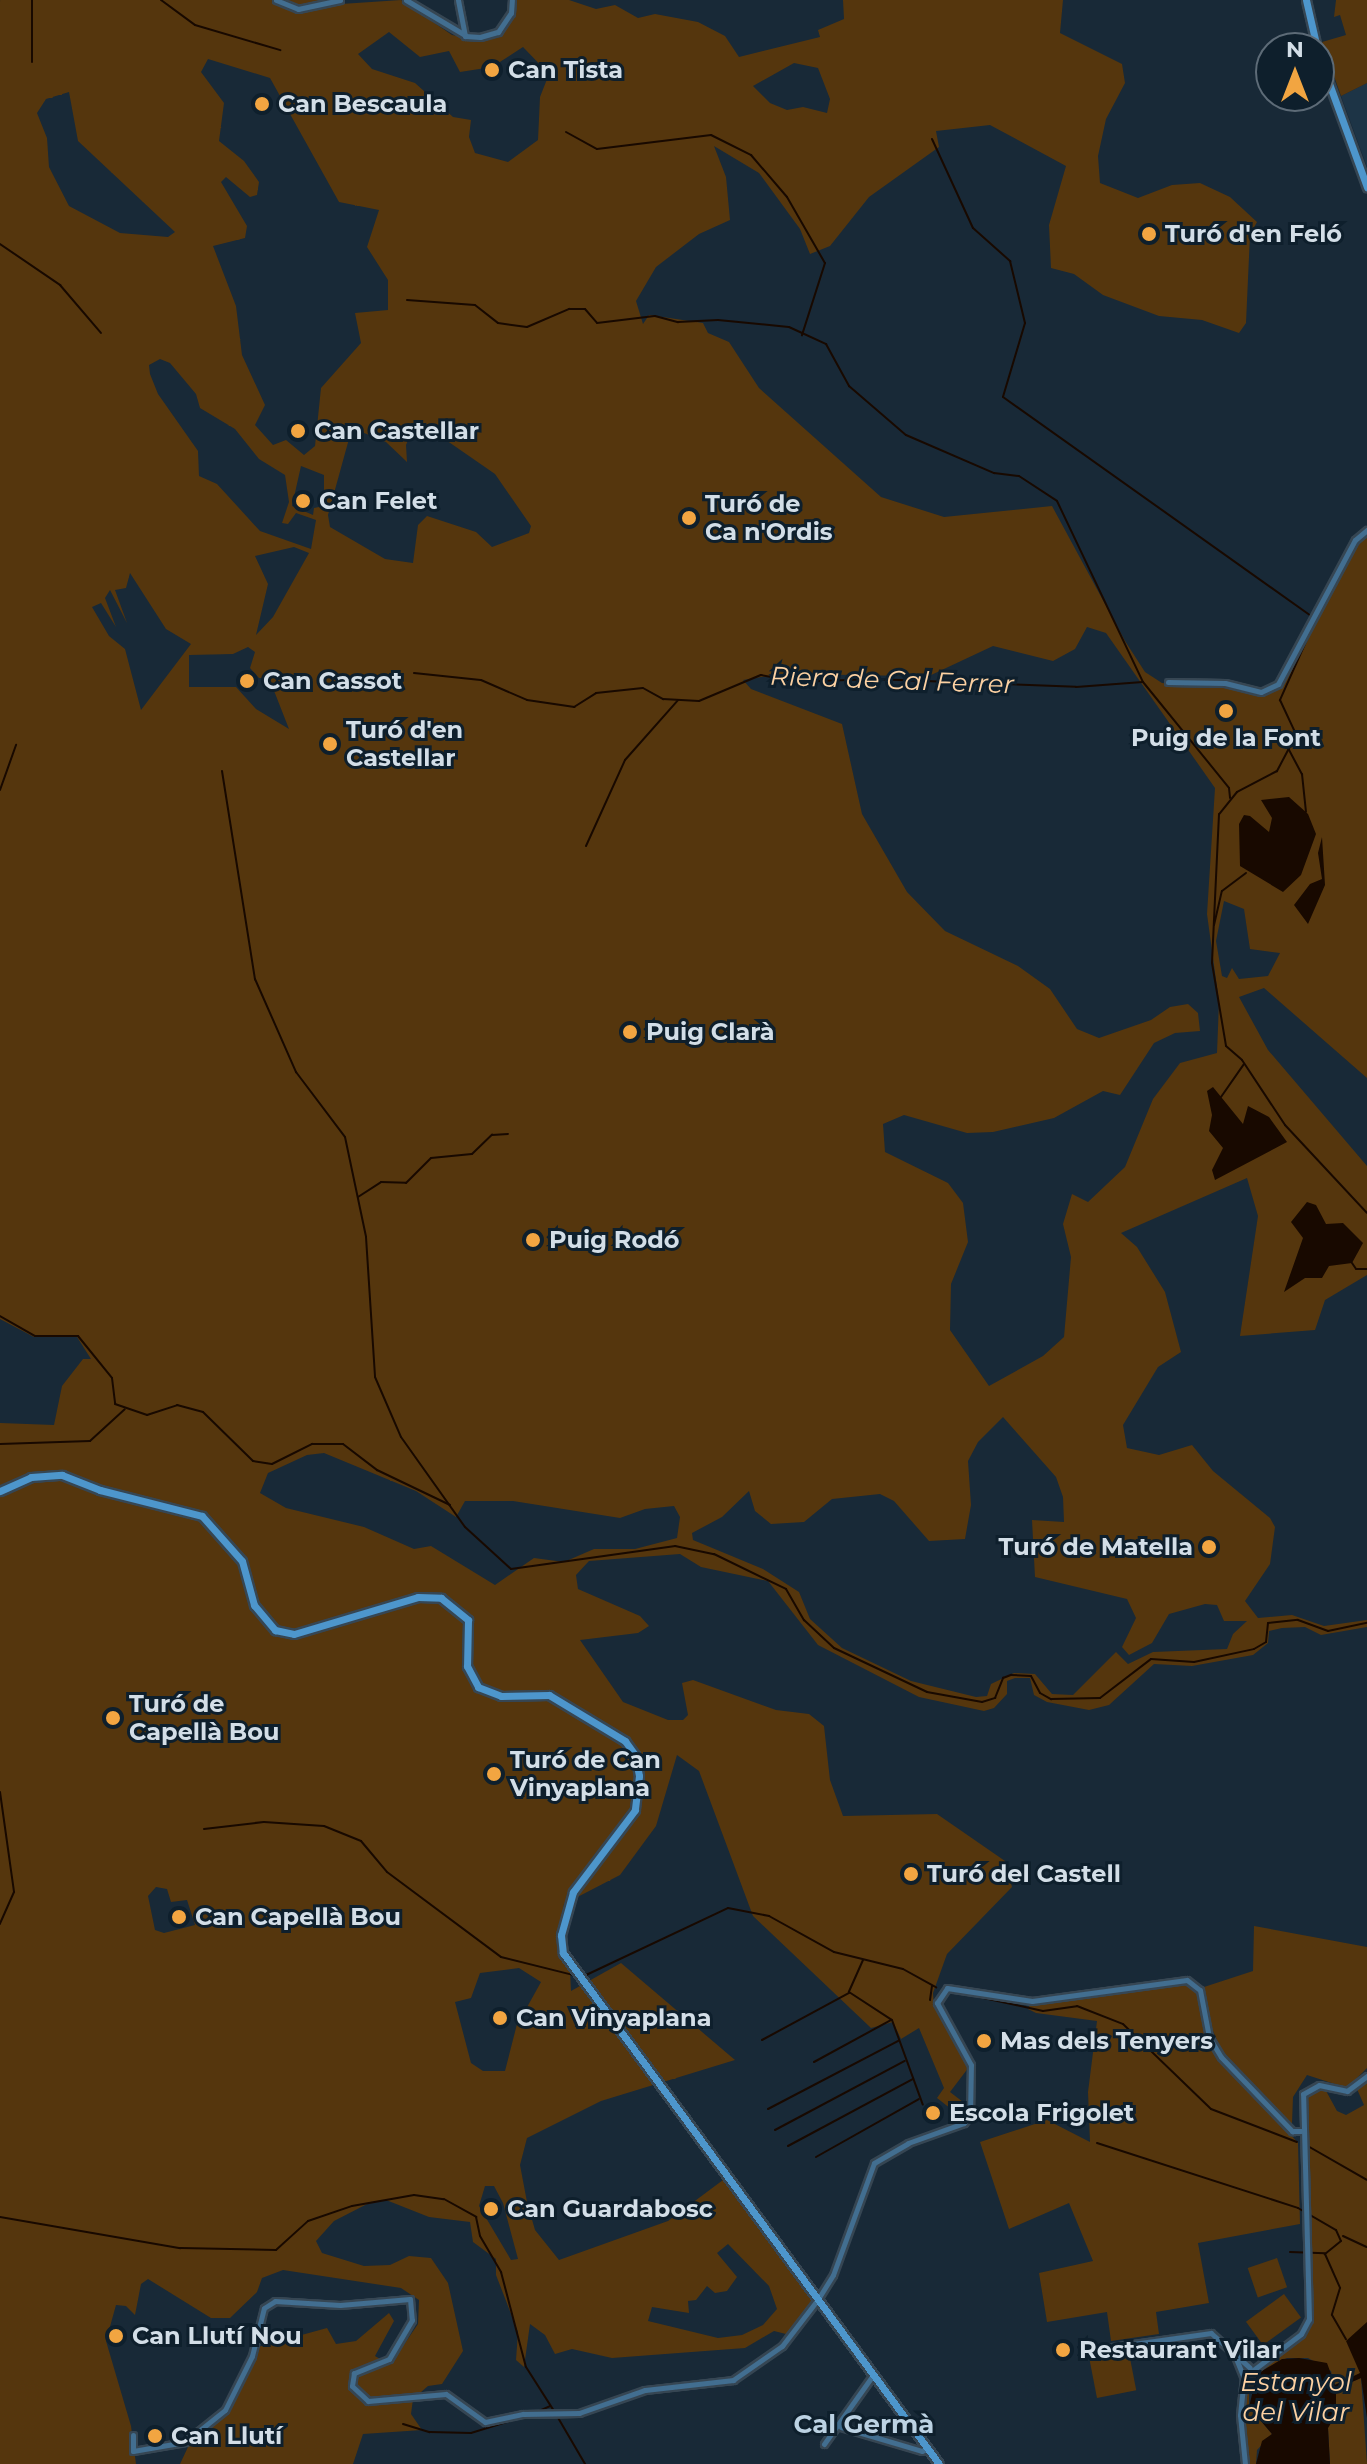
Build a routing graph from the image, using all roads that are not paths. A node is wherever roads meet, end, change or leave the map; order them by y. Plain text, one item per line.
1 (276, 0) edge
2 (340, 0) edge
3 (406, 0) edge
4 (458, 0) edge
5 (512, 0) edge
6 (1306, 0) edge
7 (1313, 32) edge
8 (465, 36) junction
9 (1335, 100) edge
10 (1367, 187) edge
11 (1367, 530) edge
12 (1168, 682) dead end
13 (0, 1491) edge
14 (1367, 2076) edge
15 (1301, 2131) junction
16 (818, 2299) junction
17 (1112, 2347) dead end
18 (1235, 2356) junction
19 (1250, 2368) junction
20 (874, 2375) junction
21 (1244, 2377) junction
22 (841, 2427) junction
23 (133, 2435) dead end
24 (824, 2444) dead end
25 (928, 2448) junction
26 (939, 2464) edge
27 (1245, 2464) edge

1 - 2 street
3 - 8 street
4 - 8 street
5 - 8 street
6 - 7 main road
9 - 10 main road
11 - 12 street
13 - 16 main road
14 - 15 street
15 - 16 street
15 - 19 street
16 - 20 main road
16 - 23 street
17 - 18 street
18 - 19 street
18 - 21 street
19 - 21 street
20 - 22 street
20 - 25 main road
21 - 27 street
22 - 24 street
22 - 25 street
25 - 26 main road

